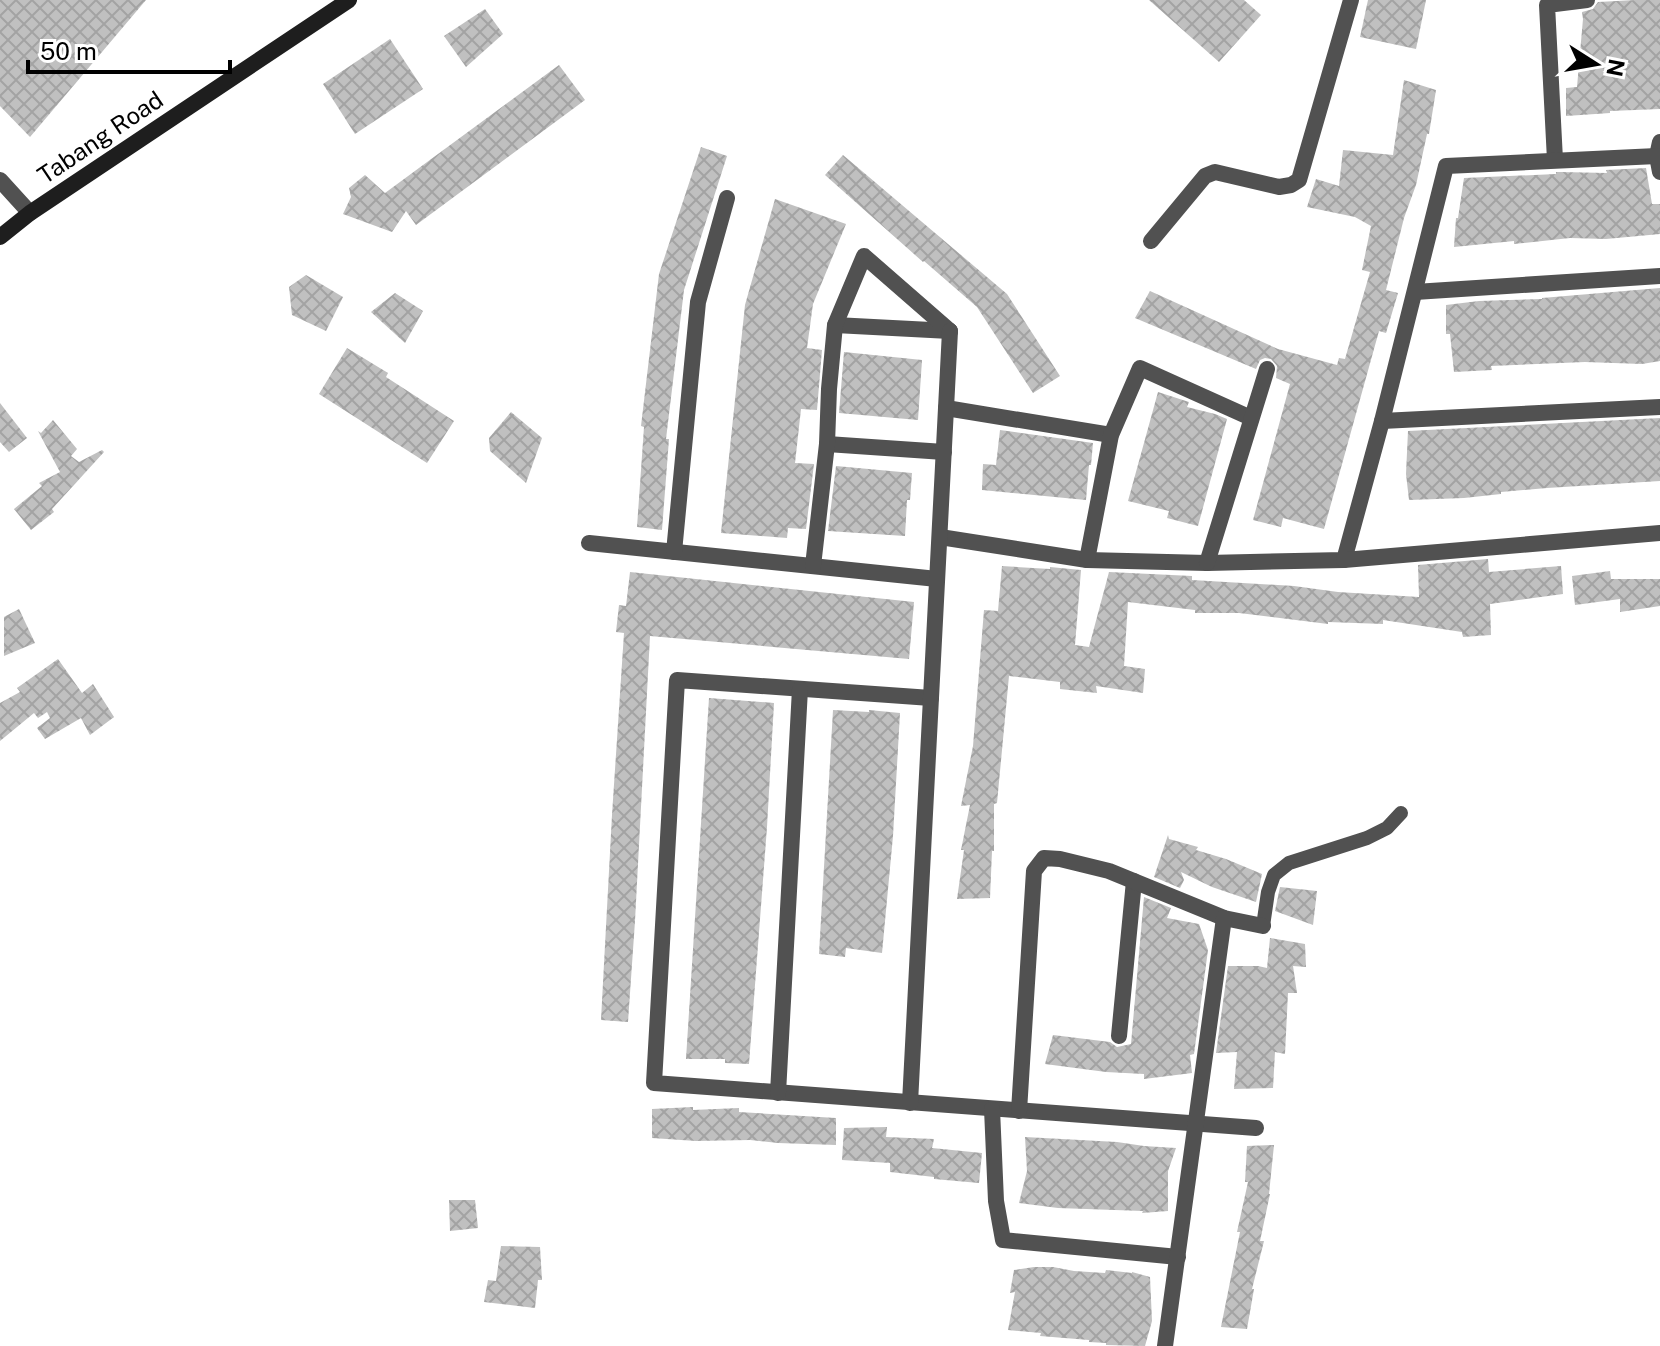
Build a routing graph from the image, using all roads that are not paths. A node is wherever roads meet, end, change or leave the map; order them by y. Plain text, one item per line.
1 (349, 0) edge
2 (1351, 0) edge
3 (1587, 0) edge
4 (1659, 157) edge
5 (1555, 160) junction
6 (0, 180) edge
7 (727, 198) dead end
8 (30, 213) junction
9 (0, 237) edge
10 (1151, 241) dead end
11 (1660, 276) edge
12 (1415, 292) junction
13 (835, 325) junction
14 (950, 331) junction
15 (1267, 369) dead end
16 (1660, 407) edge
17 (946, 408) junction
18 (1251, 418) junction
19 (1382, 421) junction
20 (1111, 435) junction
21 (827, 444) junction
22 (944, 452) junction
23 (1660, 533) edge
24 (940, 537) junction
25 (589, 543) dead end
26 (674, 552) junction
27 (1087, 560) junction
28 (1344, 560) junction
29 (1207, 563) junction
30 (813, 566) junction
31 (937, 579) junction
32 (800, 689) junction
33 (931, 698) junction
34 (1401, 813) dead end
35 (1134, 881) junction
36 (1224, 918) junction
37 (1263, 926) joint
38 (1119, 1036) dead end
39 (778, 1093) junction
40 (910, 1103) junction
41 (992, 1109) junction
42 (1019, 1111) junction
43 (1196, 1124) junction
44 (1256, 1128) dead end
45 (1178, 1257) junction
46 (1165, 1346) edge

1 - 8 main road, Tabang Road
2 - 10 street
3 - 5 street
4 - 5 street
5 - 12 street
6 - 8 street
7 - 26 street
8 - 9 main road, Tabang Road
11 - 12 street
12 - 19 street
13 - 14 street
13 - 14 street
13 - 21 street
14 - 17 street
15 - 18 street
16 - 19 street
17 - 20 street
17 - 22 street
18 - 20 street
18 - 29 street
19 - 28 street
20 - 27 street
21 - 22 street
21 - 30 street
22 - 24 street
23 - 28 street
24 - 27 street
24 - 31 street
25 - 26 street
26 - 30 street
27 - 29 street
28 - 29 street
30 - 31 street
31 - 33 street
32 - 33 street
32 - 39 street
32 - 39 street
33 - 40 street
34 - 37 lane
35 - 36 street
35 - 38 street
35 - 42 street
36 - 37 street
36 - 43 street
39 - 40 street
40 - 41 street
41 - 42 street
41 - 45 street
42 - 43 street
43 - 44 street
43 - 45 street
45 - 46 street

